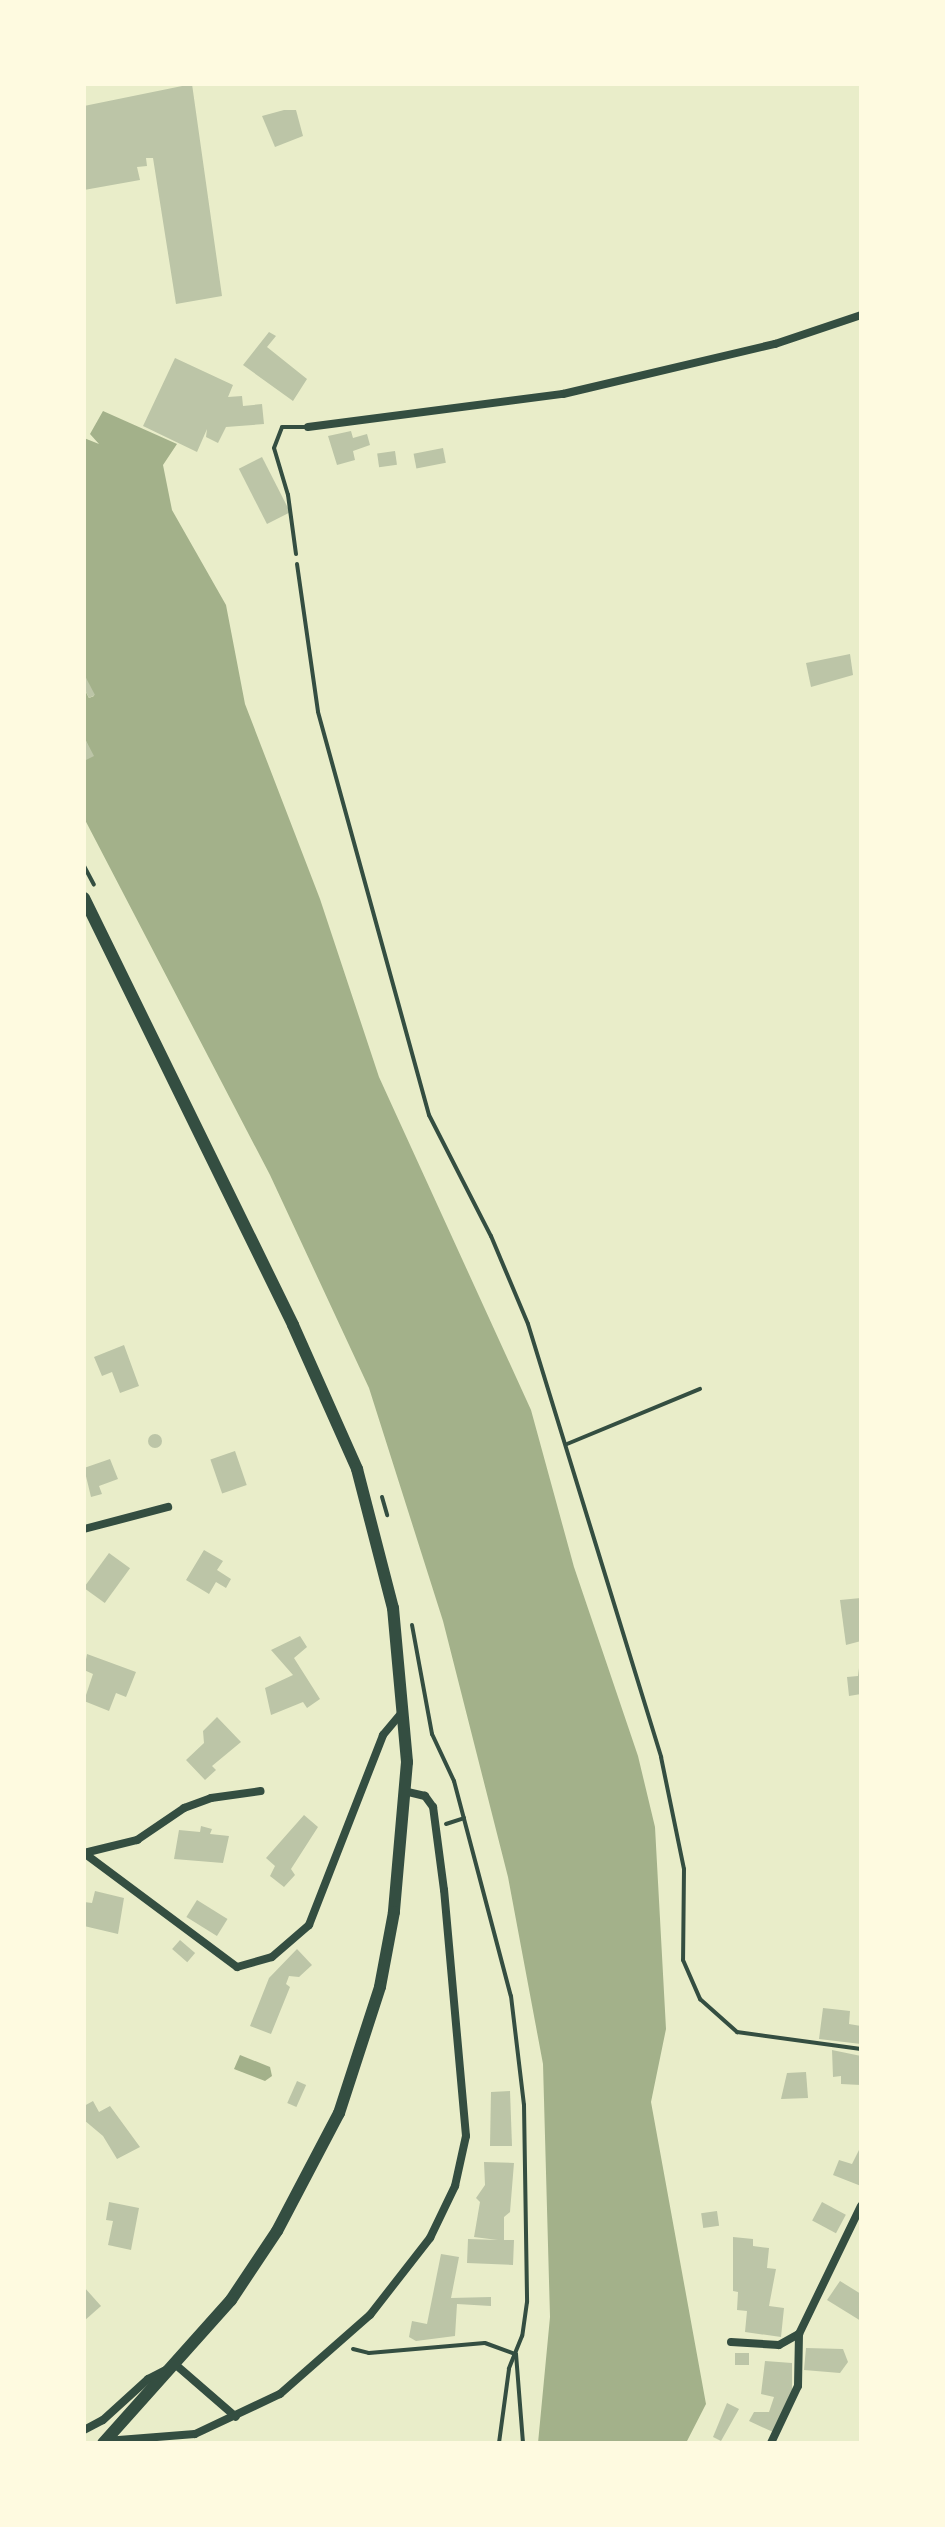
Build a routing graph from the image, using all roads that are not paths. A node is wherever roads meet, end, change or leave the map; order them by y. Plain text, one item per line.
1 (861, 315) edge
2 (308, 427) joint
3 (296, 554) road end
4 (84, 898) edge
5 (168, 1507) dead end
6 (84, 1529) edge
7 (405, 1710) junction
8 (261, 1791) dead end
9 (407, 1792) junction
10 (84, 1853) edge
11 (861, 2206) edge
12 (799, 2334) junction
13 (731, 2342) dead end
14 (176, 2365) junction
15 (236, 2417) junction
16 (84, 2430) edge
17 (104, 2442) edge
18 (771, 2443) edge

1 - 2 street
2 - 3 lane
4 - 7 main road
5 - 6 street
7 - 9 main road
7 - 10 street
8 - 10 street
9 - 14 main road
9 - 15 street
11 - 12 street
12 - 13 street
12 - 18 street
14 - 15 street
14 - 16 street
14 - 17 main road
15 - 17 street

